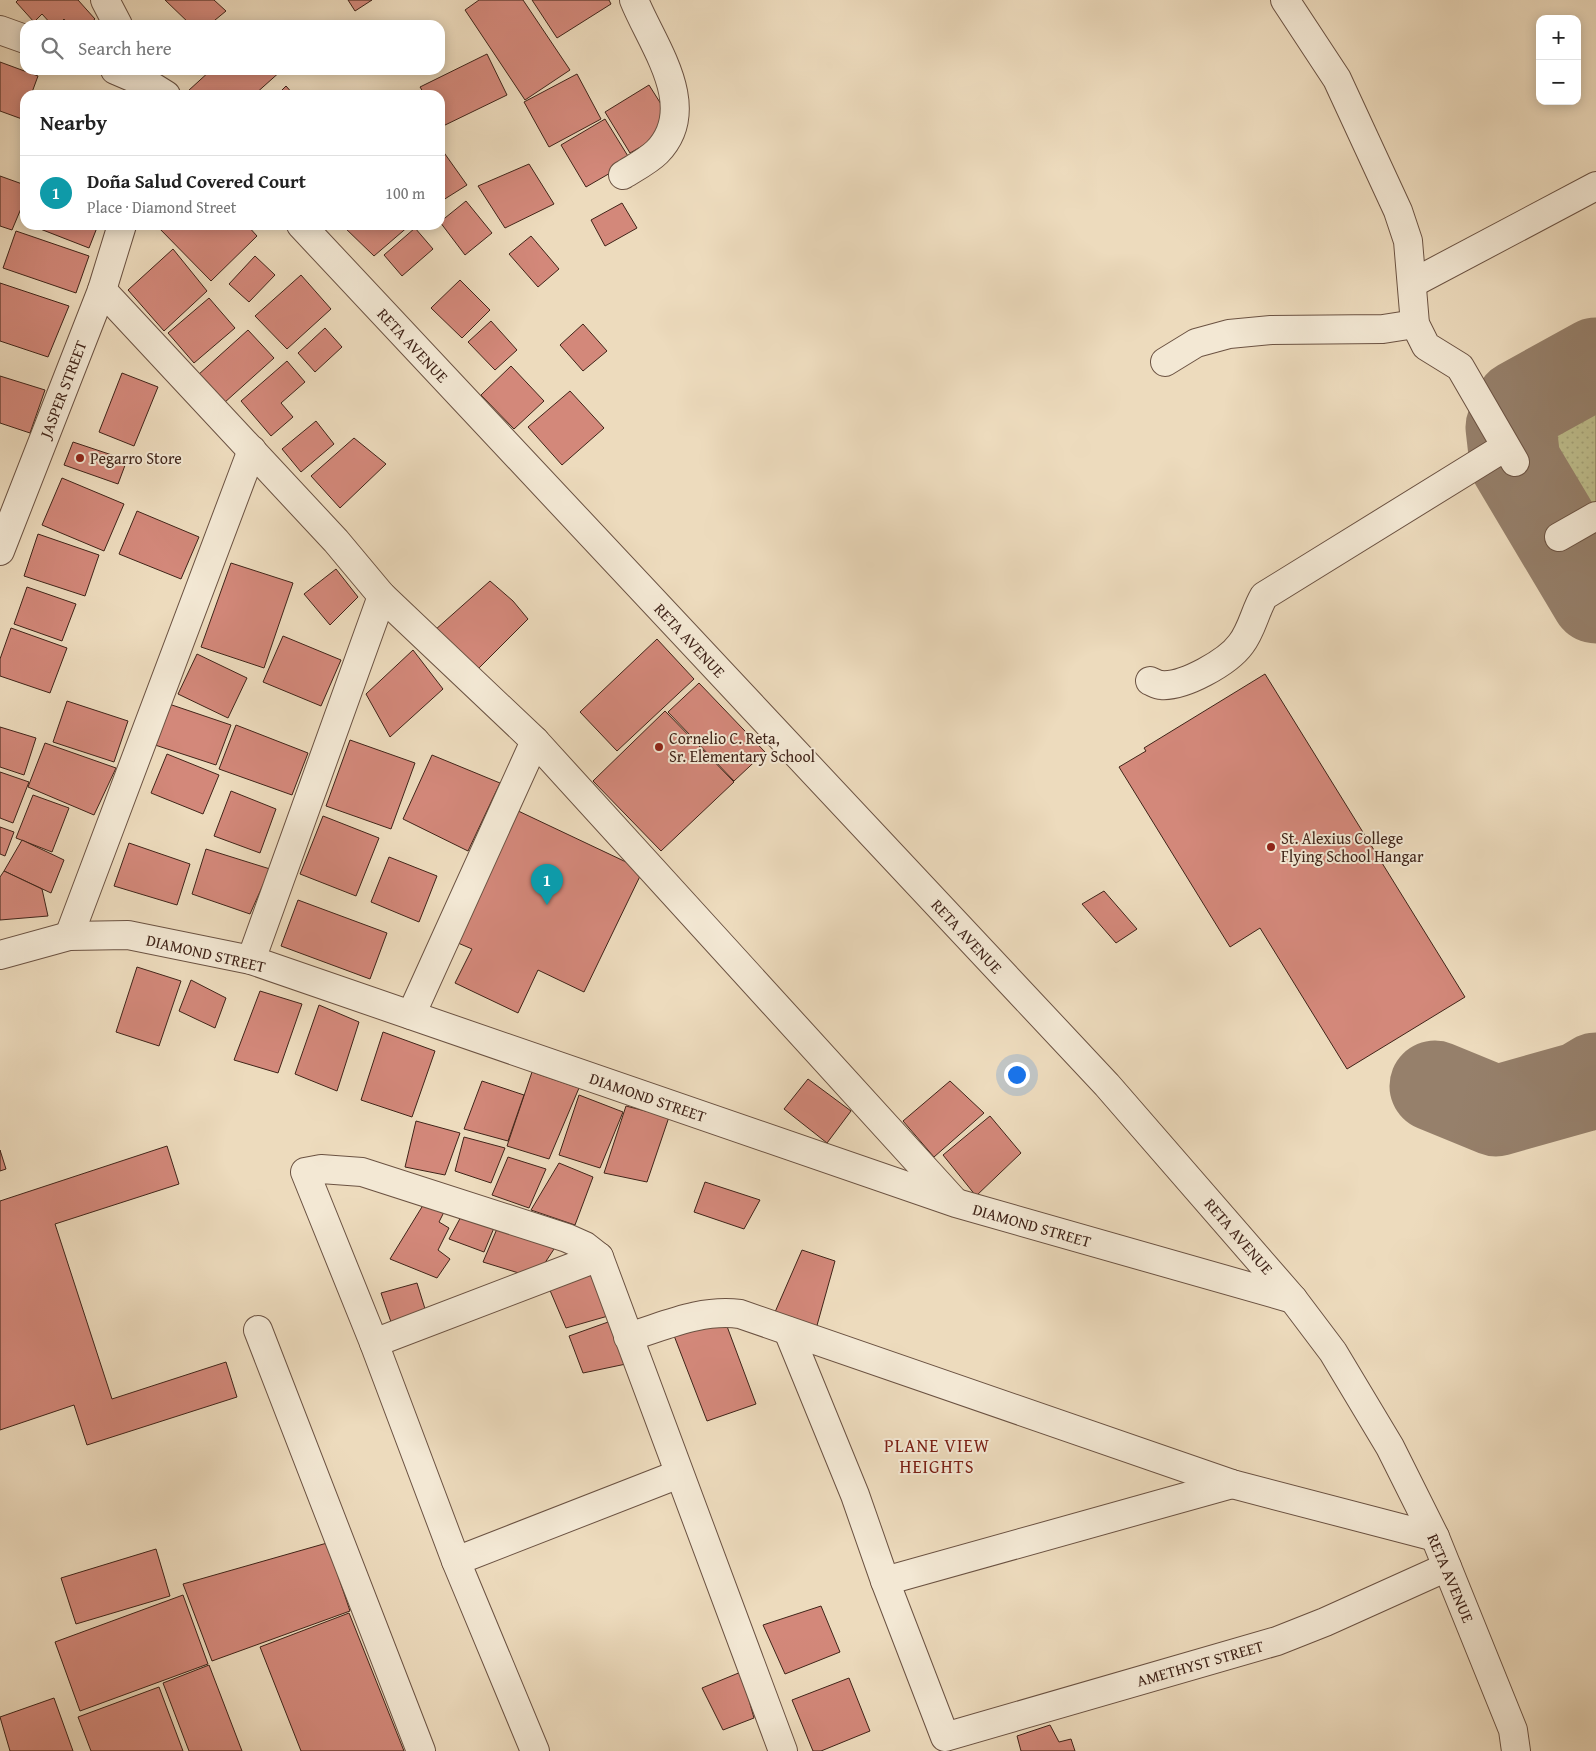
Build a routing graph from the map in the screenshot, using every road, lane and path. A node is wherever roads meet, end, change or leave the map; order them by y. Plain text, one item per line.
1 (105, 0) edge
2 (634, 0) edge
3 (1285, 0) edge
4 (115, 20) edge
5 (0, 30) edge
6 (20, 36) edge
7 (130, 75) edge
8 (158, 90) edge
9 (622, 175) dead end
10 (1596, 186) edge
11 (120, 230) edge
12 (306, 230) edge
13 (1413, 283) junction
14 (102, 290) junction
15 (1421, 335) junction
16 (1165, 362) dead end
17 (252, 450) junction
18 (1596, 516) edge
19 (1560, 537) dead end
20 (0, 551) edge
21 (382, 596) junction
22 (1150, 681) dead end
23 (535, 741) junction
24 (69, 936) junction
25 (0, 955) edge
26 (251, 960) junction
27 (410, 1015) junction
28 (956, 1203) junction
29 (599, 1257) junction
30 (1293, 1299) junction
31 (258, 1330) dead end
32 (788, 1331) junction
33 (628, 1337) junction
34 (374, 1343) junction
35 (679, 1474) junction
36 (1232, 1484) junction
37 (1435, 1537) junction
38 (456, 1561) junction
39 (1447, 1567) junction
40 (885, 1581) junction
41 (1515, 1740) edge
42 (421, 1751) edge
43 (535, 1751) edge
44 (783, 1751) edge

1 - 4 street
2 - 9 street
3 - 13 street
5 - 6 street
7 - 8 street
10 - 13 street
11 - 14 street, JASPER STREET
12 - 30 street, RETA AVENUE
13 - 15 street
14 - 17 street
14 - 20 street, JASPER STREET
15 - 16 street
15 - 22 street
17 - 21 street
17 - 24 street
18 - 19 street
21 - 23 street
21 - 26 street
23 - 27 street
23 - 28 street
24 - 25 street, DIAMOND STREET
24 - 26 street, DIAMOND STREET
26 - 27 street, DIAMOND STREET
27 - 28 street, DIAMOND STREET
28 - 30 street, DIAMOND STREET
29 - 33 street
29 - 34 street
29 - 34 street
30 - 37 street, RETA AVENUE
31 - 42 street
32 - 33 street
32 - 36 street
32 - 40 street
33 - 35 street
34 - 38 street
35 - 38 street
35 - 44 street
36 - 37 street
36 - 40 street
37 - 39 street, RETA AVENUE
38 - 43 street
39 - 40 street, AMETHYST STREET
39 - 41 street, RETA AVENUE

